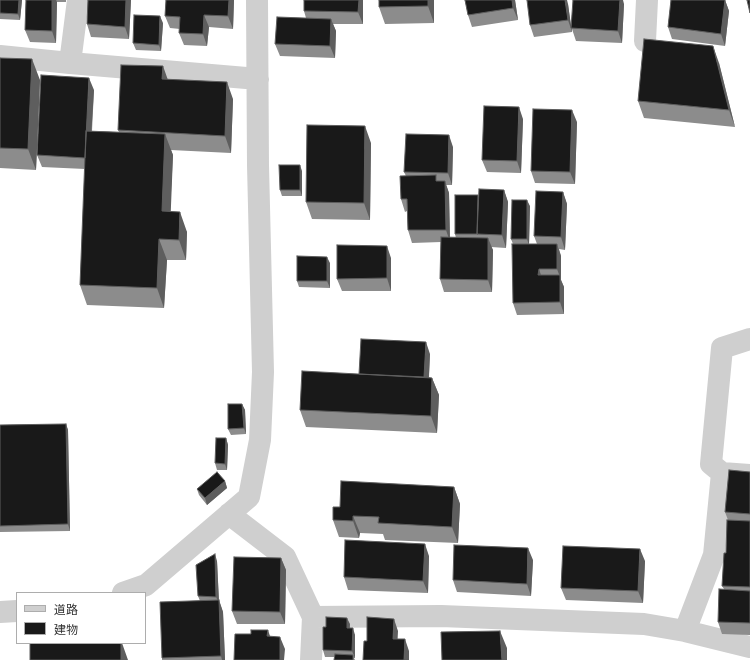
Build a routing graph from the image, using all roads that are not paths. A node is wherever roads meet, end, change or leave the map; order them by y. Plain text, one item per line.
1 (78, 0) edge
2 (257, 0) edge
3 (647, 0) edge
4 (645, 40) edge
5 (0, 56) edge
6 (70, 63) junction
7 (258, 79) junction
8 (750, 340) edge
9 (722, 473) junction
10 (750, 475) edge
11 (229, 514) junction
12 (126, 592) edge
13 (16, 611) edge
14 (0, 612) edge
15 (313, 617) junction
16 (685, 631) junction
17 (750, 647) edge
18 (311, 660) edge

1 - 6 street
2 - 7 street
3 - 4 street
5 - 6 street
6 - 7 street
7 - 11 street
8 - 9 street
9 - 10 street
9 - 16 street
11 - 12 street
11 - 15 street
13 - 14 street
15 - 16 street
15 - 18 street
16 - 17 street

